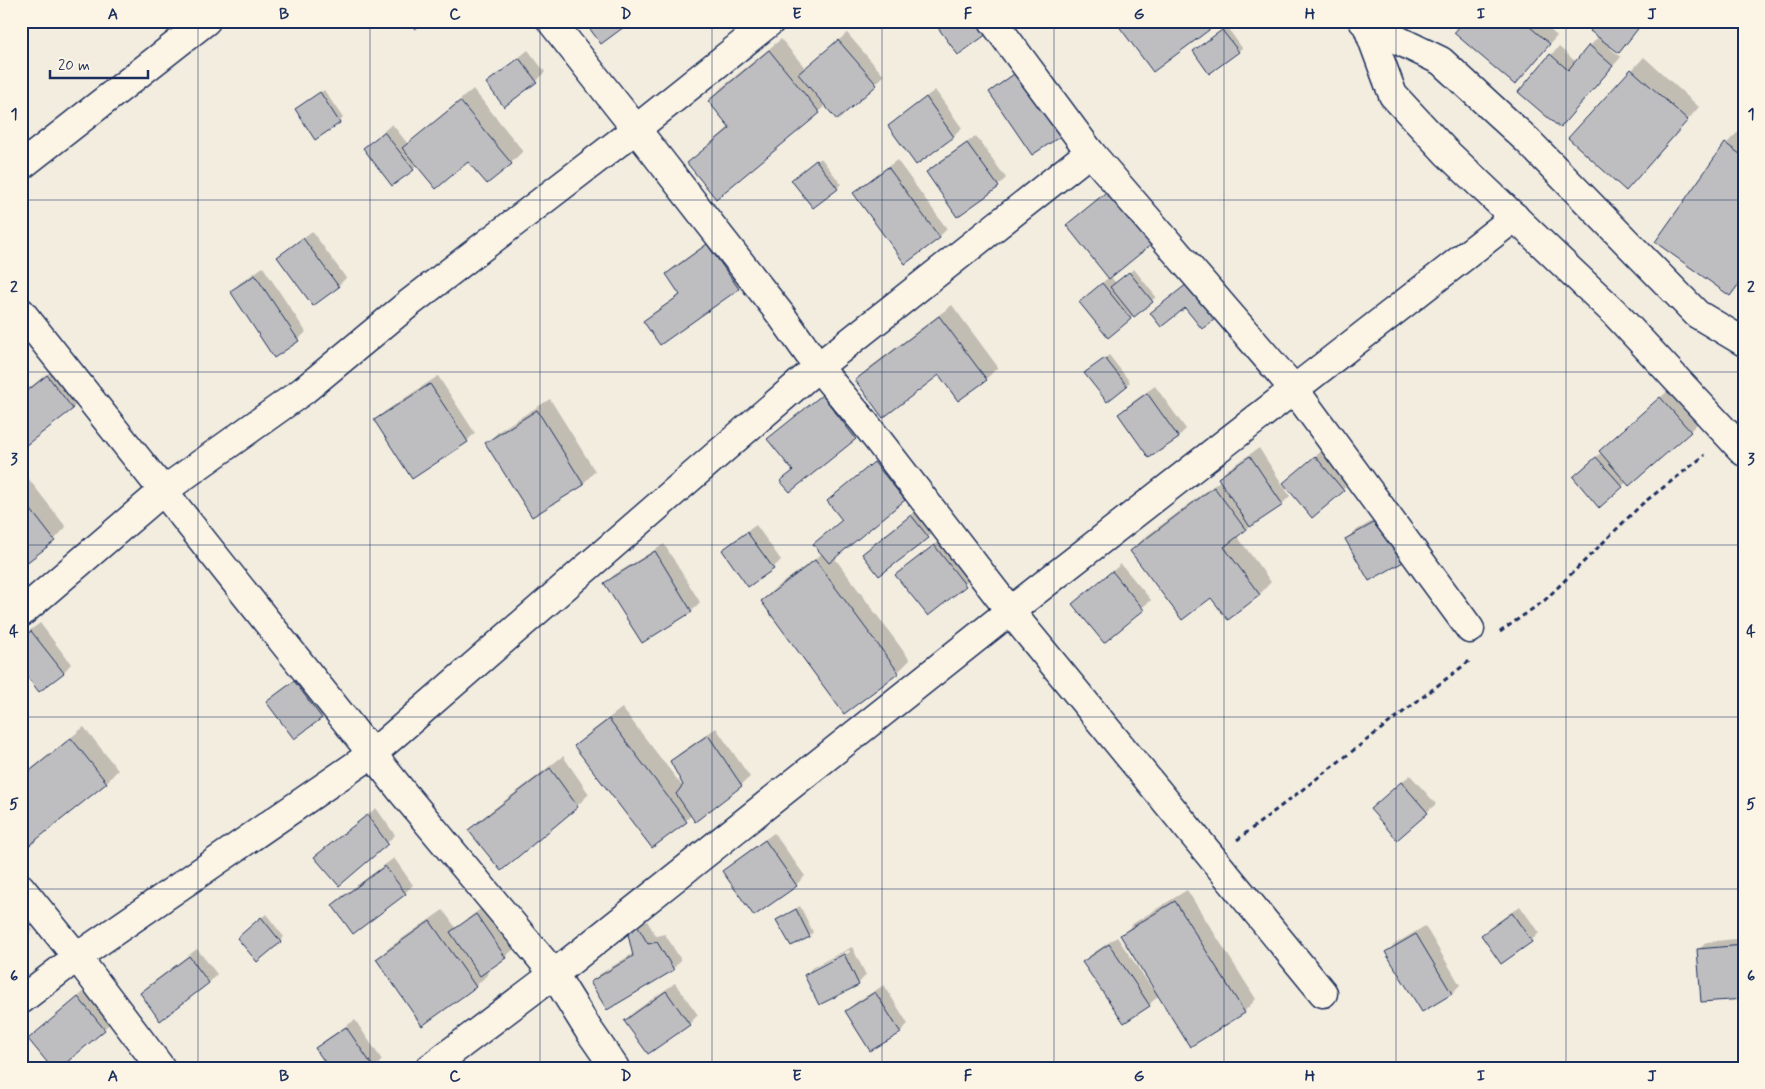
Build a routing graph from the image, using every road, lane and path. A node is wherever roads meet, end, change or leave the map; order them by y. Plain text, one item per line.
1 (206, 21) edge
2 (551, 21) edge
3 (771, 21) edge
4 (993, 21) edge
5 (1365, 23) edge
6 (636, 129) junction
7 (1090, 152) junction
8 (21, 166) edge
9 (1515, 217) junction
10 (21, 312) edge
11 (1744, 342) edge
12 (818, 367) junction
13 (1294, 389) junction
14 (1744, 452) edge
15 (163, 491) junction
16 (1010, 611) junction
17 (21, 613) edge
18 (1470, 629) dead end
19 (372, 754) junction
20 (21, 888) edge
21 (77, 957) junction
22 (554, 974) junction
23 (1323, 993) dead end
24 (21, 1000) edge
25 (161, 1068) edge
26 (430, 1068) edge
27 (615, 1068) edge

1 - 8 street
2 - 6 street
3 - 6 street
4 - 7 street
5 - 9 street
5 - 11 street
6 - 12 street
6 - 15 street
7 - 12 street
7 - 13 street
9 - 13 street
9 - 14 street
10 - 15 street
12 - 16 street
12 - 19 street
13 - 16 street
13 - 18 street
15 - 17 street
15 - 19 street
16 - 22 street
16 - 23 street
19 - 21 street
19 - 22 street
20 - 21 street
21 - 24 street
21 - 25 street
22 - 26 street
22 - 27 street

